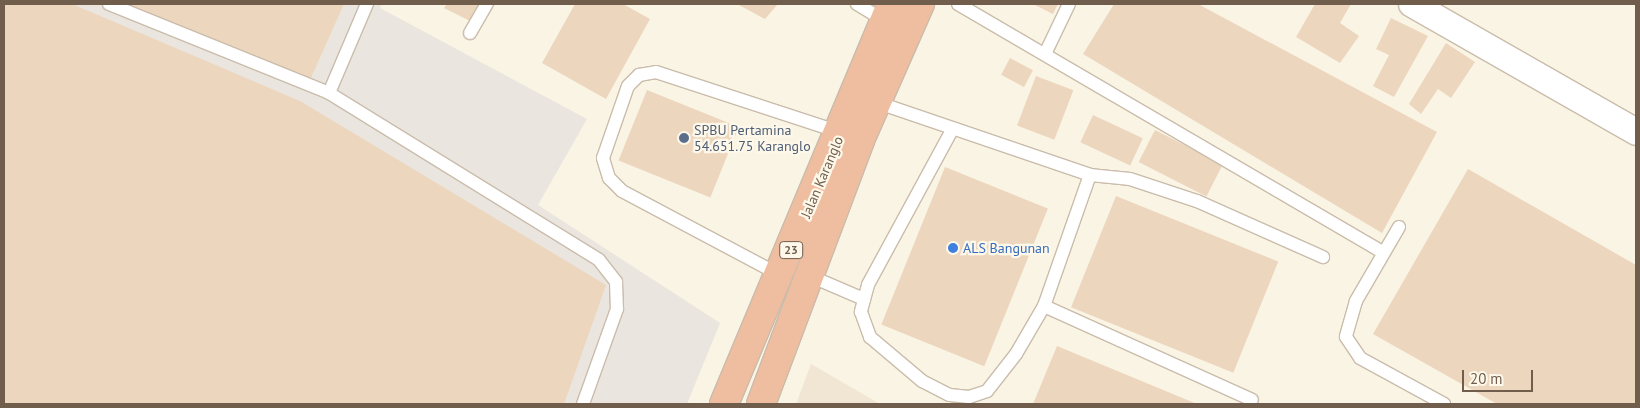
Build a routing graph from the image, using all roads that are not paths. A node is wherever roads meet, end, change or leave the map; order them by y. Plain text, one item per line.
1 (109, 4) edge
2 (367, 4) edge
3 (487, 4) edge
4 (858, 4) edge
5 (920, 4) edge
6 (958, 4) edge
7 (1069, 4) edge
8 (1412, 4) edge
9 (979, 9) edge
10 (888, 12) edge
11 (470, 33) dead end
12 (1045, 54) junction
13 (329, 93) junction
14 (867, 99) junction
15 (952, 130) junction
16 (1636, 132) edge
17 (850, 136) junction
18 (1090, 175) junction
19 (1399, 227) dead end
20 (1383, 252) junction
21 (1323, 257) dead end
22 (780, 275) junction
23 (810, 276) junction
24 (864, 299) junction
25 (1044, 306) junction
26 (1252, 400) dead end
27 (583, 404) edge
28 (724, 404) edge
29 (761, 404) edge
30 (1444, 404) edge

1 - 13 lane
2 - 13 lane
3 - 11 lane
4 - 10 lane
5 - 14 highway, Jalan Karanglo / 23
6 - 9 lane
7 - 12 lane
8 - 16 street
9 - 12 lane
10 - 14 highway, Jalan Karanglo / 23
12 - 20 lane
13 - 27 lane
14 - 15 lane
14 - 17 highway, Jalan Karanglo / 23
15 - 18 lane
15 - 24 lane
17 - 22 highway, Jalan Karanglo / 23
17 - 22 lane
17 - 23 highway, Jalan Karanglo / 23
18 - 21 lane
18 - 25 lane
19 - 20 lane
20 - 30 lane
22 - 28 highway, Jalan Karanglo / 23
23 - 24 lane
23 - 29 highway, Jalan Karanglo / 23
24 - 25 lane
25 - 26 lane

